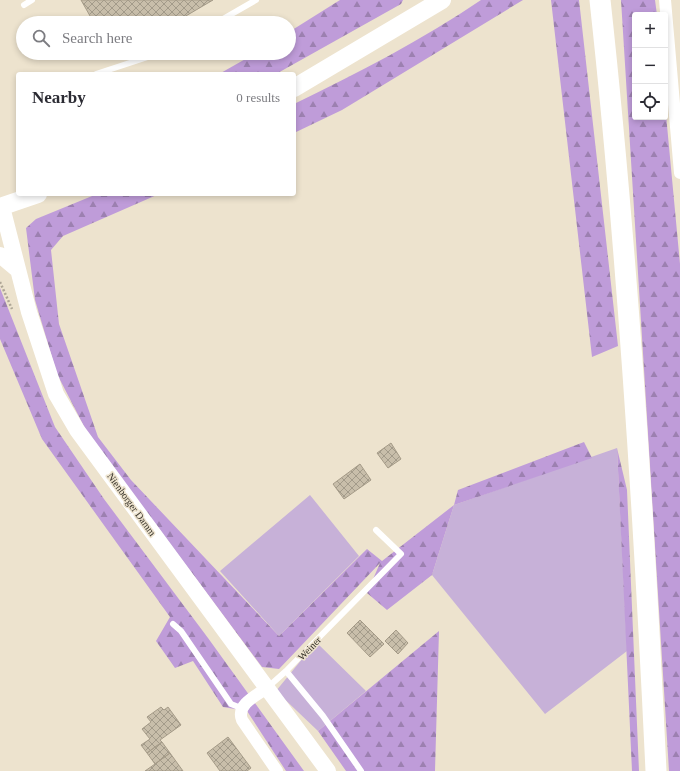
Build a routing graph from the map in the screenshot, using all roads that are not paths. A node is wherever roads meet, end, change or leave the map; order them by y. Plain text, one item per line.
1 (32, 0) edge
2 (256, 0) edge
3 (442, 0) edge
4 (600, 0) edge
5 (665, 0) edge
6 (24, 5) dead end
7 (228, 16) edge
8 (139, 60) edge
9 (102, 72) edge
10 (296, 87) edge
11 (680, 173) edge
12 (31, 196) edge
13 (1, 204) edge
14 (0, 255) edge
15 (18, 270) junction
16 (376, 530) dead end
17 (173, 624) dead end
18 (286, 671) junction
19 (267, 688) junction
20 (241, 708) junction
21 (277, 771) edge
22 (328, 771) edge
23 (361, 771) edge
24 (656, 771) edge

1 - 6 lane
2 - 7 lane
3 - 10 main road
4 - 24 highway
5 - 11 street
8 - 9 lane
12 - 13 main road
13 - 15 street, Nienborger Damm
14 - 15 street
15 - 19 street, Nienborger Damm
16 - 18 lane, Weiner
17 - 20 lane
18 - 19 lane, Weiner
18 - 23 lane
19 - 20 street, Weiner
19 - 22 street, Nienborger Damm
20 - 21 street

